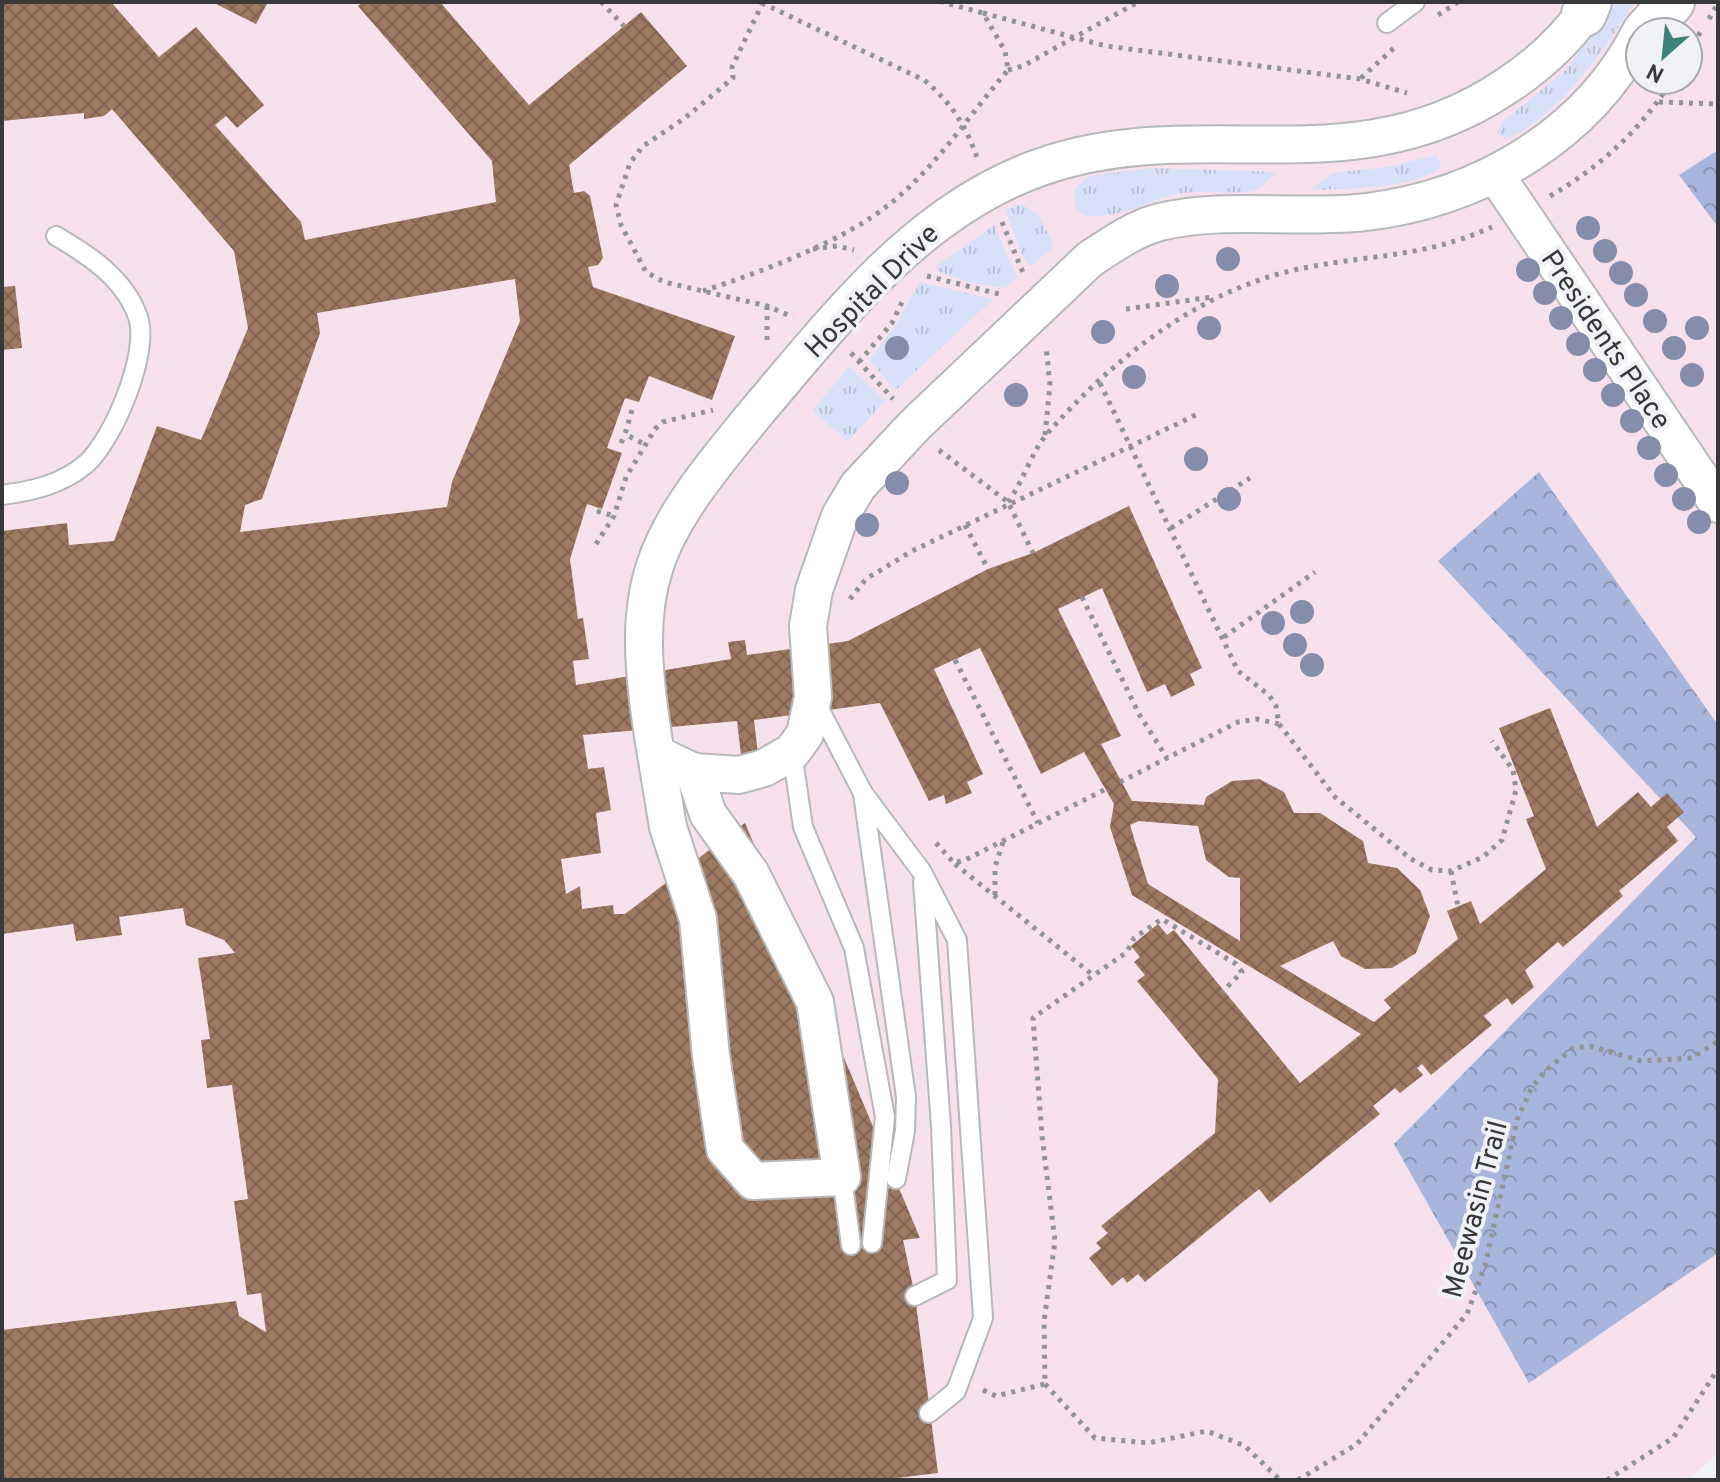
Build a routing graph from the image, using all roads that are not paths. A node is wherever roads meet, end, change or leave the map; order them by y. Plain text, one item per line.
1 (1415, 2) edge
2 (1588, 6) edge
3 (1387, 23) dead end
4 (1624, 56) edge
5 (1495, 174) junction
6 (56, 236) dead end
7 (2, 495) edge
8 (1718, 504) edge
9 (813, 697) junction
10 (792, 752) junction
11 (656, 754) junction
12 (694, 772) junction
13 (863, 793) junction
14 (922, 872) junction
15 (842, 1177) junction
16 (896, 1179) dead end
17 (872, 1243) dead end
18 (851, 1245) dead end
19 (915, 1296) dead end
20 (929, 1413) dead end

1 - 3 lane
2 - 11 street, Hospital Drive
4 - 5 street
5 - 8 street, Presidents Place
5 - 9 street
6 - 7 lane
9 - 10 street
9 - 13 lane
10 - 12 street
10 - 17 lane
11 - 12 street
11 - 15 street, Hospital Drive
12 - 15 street
13 - 14 lane
13 - 16 lane
14 - 19 lane
14 - 20 lane
15 - 18 lane

